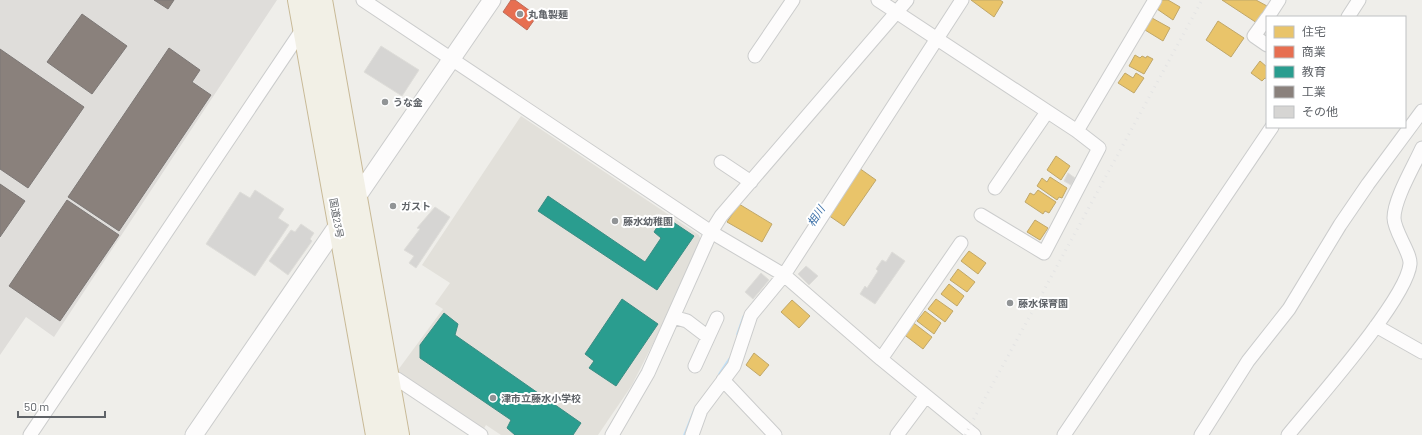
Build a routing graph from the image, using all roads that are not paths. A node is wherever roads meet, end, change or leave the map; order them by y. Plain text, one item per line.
1 (299, 0) edge
2 (321, 0) edge
3 (363, 0) edge
4 (492, 0) edge
5 (793, 0) edge
6 (878, 0) edge
7 (907, 0) edge
8 (962, 0) edge
9 (1155, 0) edge
10 (1280, 0) edge
11 (1359, 0) edge
12 (895, 12) junction
13 (1268, 16) edge
14 (1349, 16) edge
15 (1266, 19) edge
16 (304, 27) junction
17 (934, 36) junction
18 (1266, 44) edge
19 (755, 56) dead end
20 (451, 59) junction
21 (1422, 111) edge
22 (1047, 112) junction
23 (1271, 128) edge
24 (1077, 131) junction
25 (1422, 148) edge
26 (721, 162) dead end
27 (751, 182) junction
28 (994, 188) dead end
29 (357, 198) junction
30 (981, 215) dead end
31 (338, 223) junction
32 (711, 232) junction
33 (962, 243) dead end
34 (781, 273) junction
35 (673, 317) junction
36 (717, 318) dead end
37 (1376, 326) junction
38 (708, 337) junction
39 (1422, 352) edge
40 (881, 358) junction
41 (695, 366) dead end
42 (397, 379) dead end
43 (723, 380) junction
44 (926, 396) junction
45 (693, 434) edge
46 (30, 435) edge
47 (194, 435) edge
48 (377, 435) edge
49 (398, 435) edge
50 (482, 435) edge
51 (489, 435) edge
52 (612, 435) edge
53 (775, 435) edge
54 (897, 435) edge
55 (974, 435) edge
56 (1064, 435) edge
57 (1201, 435) edge
58 (1288, 435) edge

1 - 16 highway, 国道23号
2 - 29 highway
3 - 20 street
4 - 20 street
5 - 19 street
6 - 12 street
7 - 12 street
8 - 17 street
9 - 24 street
10 - 13 street
11 - 14 street
12 - 17 street
12 - 27 street
15 - 18 street
16 - 31 highway, 国道23号
16 - 46 street
17 - 22 street
17 - 34 street
20 - 29 street
20 - 32 street
21 - 57 street
22 - 24 street
22 - 28 street
23 - 56 street
24 - 30 street
25 - 37 street
26 - 27 street
27 - 32 street
29 - 31 street
29 - 49 highway
31 - 47 street
31 - 48 highway, 国道23号
32 - 34 street
32 - 35 street
33 - 40 street
34 - 40 street
34 - 43 street
35 - 38 street
35 - 52 street
36 - 38 street
37 - 39 street
37 - 58 street
38 - 41 street
40 - 44 street
42 - 50 street
43 - 45 street
43 - 53 street
44 - 54 street
44 - 55 street
50 - 51 street

